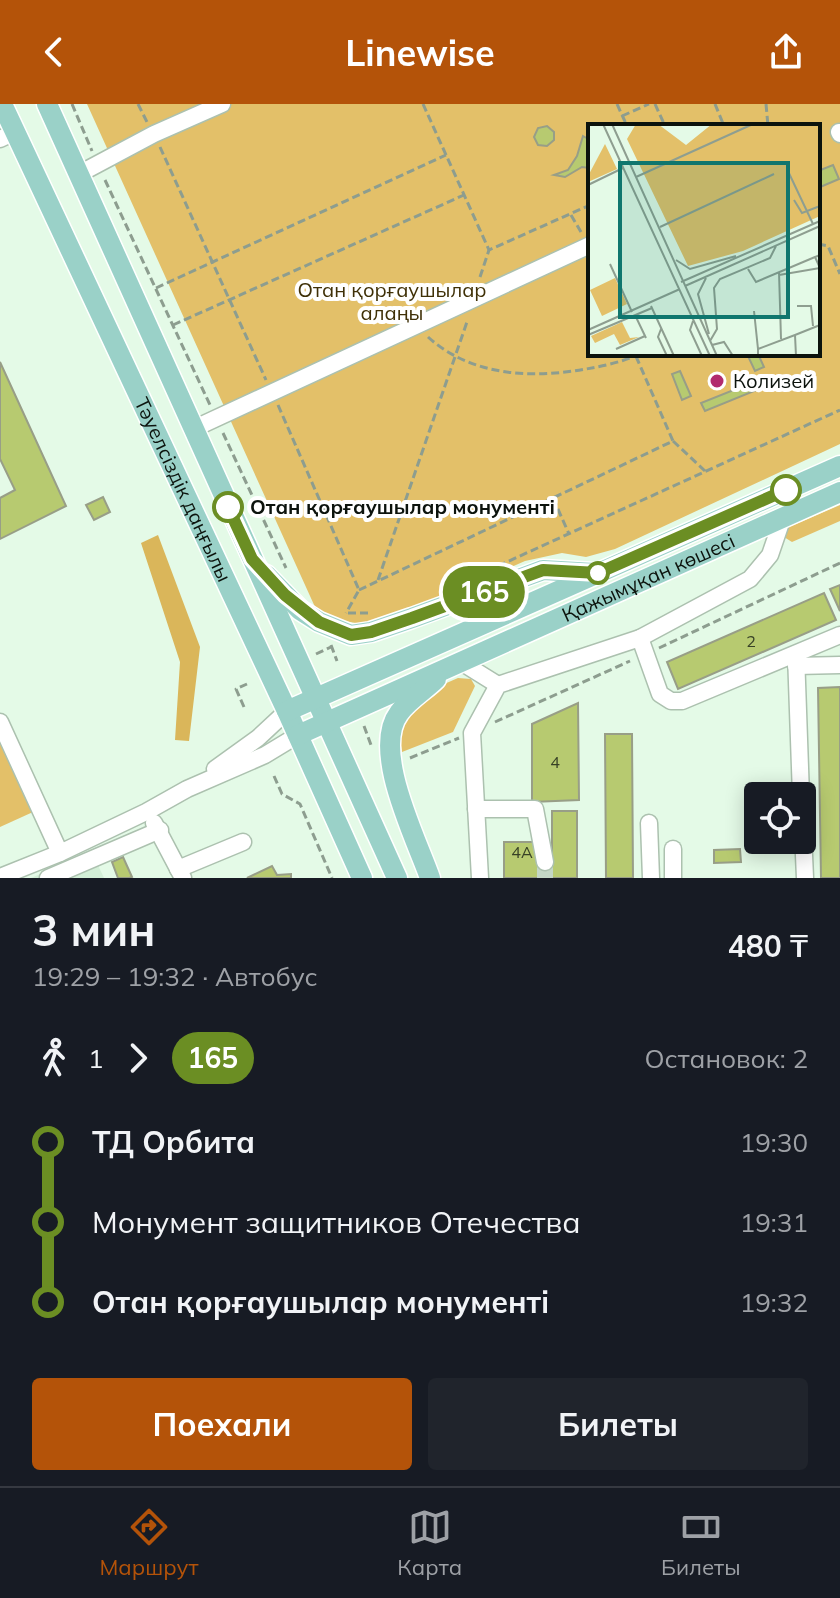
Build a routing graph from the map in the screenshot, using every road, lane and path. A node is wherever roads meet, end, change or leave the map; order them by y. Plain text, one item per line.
1 (2, 104) edge
2 (47, 104) edge
3 (72, 104) edge
4 (222, 104) edge
5 (423, 104) edge
6 (617, 104) edge
7 (649, 104) edge
8 (655, 104) edge
9 (715, 104) edge
10 (766, 104) edge
11 (622, 116) junction
12 (626, 124) edge
13 (664, 124) edge
14 (723, 124) edge
15 (768, 124) edge
16 (8, 135) edge
17 (446, 155) junction
18 (98, 164) junction
19 (79, 174) junction
20 (464, 195) junction
21 (588, 206) edge
22 (820, 244) edge
23 (588, 246) edge
24 (489, 250) junction
25 (840, 274) edge
26 (156, 288) junction
27 (473, 299) junction
28 (173, 325) junction
29 (416, 326) junction
30 (457, 356) junction
31 (634, 356) edge
32 (637, 356) edge
33 (840, 410) edge
34 (216, 418) junction
35 (193, 429) junction
36 (673, 441) junction
37 (840, 466) edge
38 (705, 471) junction
39 (840, 492) edge
40 (553, 498) junction
41 (783, 517) junction
42 (569, 534) junction
43 (252, 559) junction
44 (840, 563) edge
45 (497, 567) dead end
46 (598, 573) junction
47 (290, 577) dead end
48 (377, 583) junction
49 (359, 590) dead end
50 (345, 613) dead end
51 (370, 613) dead end
52 (840, 635) edge
53 (640, 638) junction
54 (315, 654) dead end
55 (645, 655) junction
56 (796, 660) junction
57 (337, 661) dead end
58 (456, 663) junction
59 (840, 665) edge
60 (247, 684) dead end
61 (498, 685) junction
62 (315, 699) junction
63 (244, 707) dead end
64 (287, 711) junction
65 (0, 722) edge
66 (326, 722) junction
67 (472, 733) junction
68 (298, 735) junction
69 (390, 765) junction
70 (274, 776) dead end
71 (800, 782) edge
72 (187, 789) junction
73 (476, 809) junction
74 (146, 812) junction
75 (649, 823) dead end
76 (160, 830) junction
77 (243, 842) dead end
78 (673, 849) dead end
79 (60, 853) junction
80 (804, 854) edge
81 (545, 862) tunnel mouth
82 (78, 872) edge
83 (180, 873) edge
84 (0, 877) edge
85 (48, 878) edge
86 (332, 878) edge
87 (362, 878) edge
88 (397, 878) edge
89 (430, 878) edge
90 (480, 878) edge
91 (651, 878) edge
92 (673, 878) edge
93 (805, 878) edge

1 - 16 main road, Тәуелсіздік даңғылы
2 - 19 main road, Тәуелсіздік даңғылы
3 - 18 path
4 - 18 street
5 - 17 path
6 - 11 path
7 - 11 path
8 - 13 path
9 - 14 path
10 - 15 path
11 - 12 path
16 - 64 main road, Тәуелсіздік даңғылы
17 - 20 path
17 - 26 path
18 - 19 street
18 - 26 path
19 - 35 main road, Тәуелсіздік даңғылы
20 - 24 path
20 - 28 path
21 - 24 path
22 - 25 path
23 - 27 street
24 - 27 path
26 - 28 path
27 - 29 street
27 - 30 path
28 - 34 path
29 - 30 path
29 - 34 street
30 - 31 path
30 - 48 path
32 - 36 path
33 - 38 path
34 - 35 street
34 - 47 path
35 - 43 main road, Тәуелсіздік даңғылы
36 - 38 path
36 - 40 path
37 - 46 main road, Қажымұқан көшесі
38 - 42 path
39 - 41 main road, Қажымұқан көшесі
40 - 42 path
40 - 48 path
41 - 53 street
41 - 58 main road, Қажымұқан көшесі
42 - 45 path
43 - 46 main road
43 - 62 main road, Тәуелсіздік даңғылы
44 - 55 path
46 - 62 main road, Қажымұқан көшесі
48 - 49 path
50 - 51 path
52 - 56 street
53 - 55 street
53 - 61 street
54 - 57 path
55 - 56 street
55 - 67 path
56 - 59 street
56 - 71 street
58 - 61 street
58 - 66 main road, Қажымұқан көшесі
58 - 69 main road
60 - 63 path
61 - 67 street
62 - 64 main road, Қажымұқан көшесі
62 - 66 main road, Тәуелсіздік даңғылы
64 - 68 main road, Тәуелсіздік даңғылы
64 - 72 street
65 - 79 street
66 - 68 main road, Қажымұқан көшесі
66 - 88 main road, Тәуелсіздік даңғылы
67 - 69 path
67 - 73 street
68 - 72 street
68 - 87 main road, Тәуелсіздік даңғылы
69 - 89 main road
70 - 86 path
72 - 74 street
73 - 81 street
73 - 90 street
74 - 76 street
74 - 79 street
75 - 91 street
76 - 82 street
76 - 83 street
77 - 83 street
78 - 92 street
79 - 84 street
80 - 93 street
82 - 85 street

